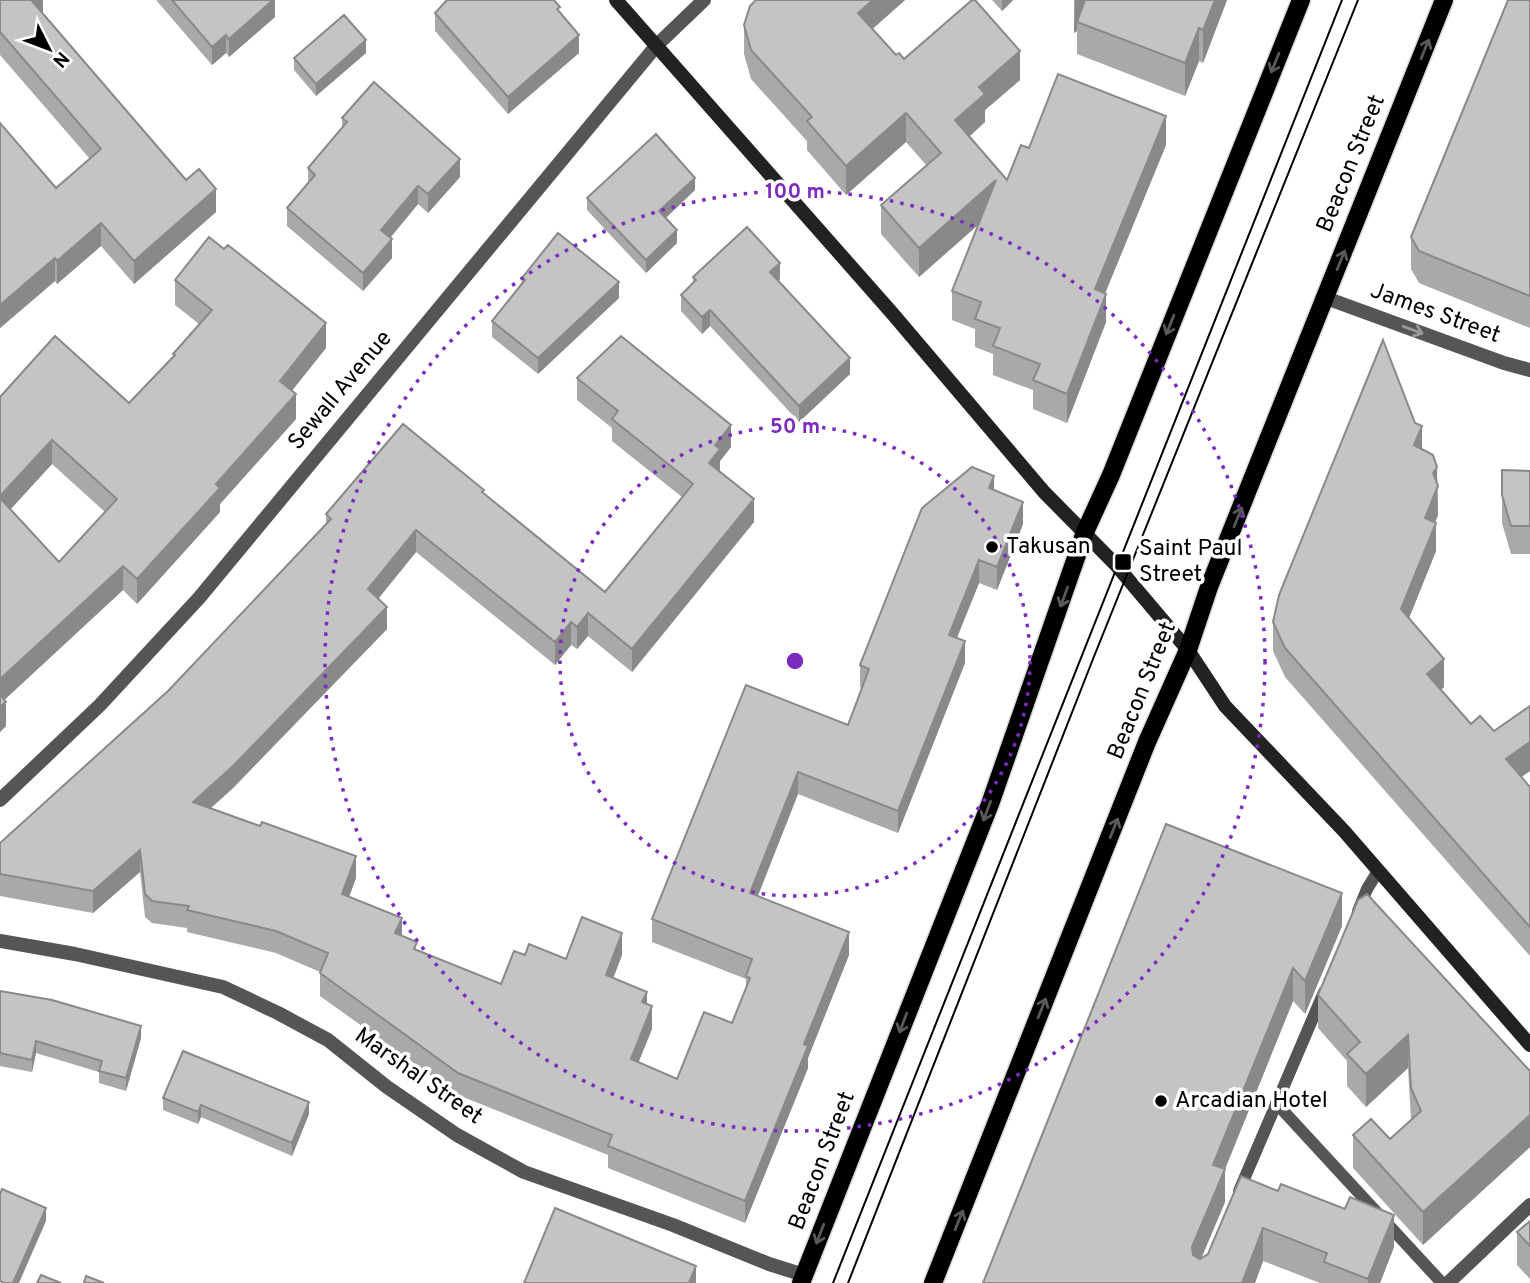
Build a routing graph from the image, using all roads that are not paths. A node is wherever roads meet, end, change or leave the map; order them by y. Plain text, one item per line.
1 (616, 0) edge
2 (704, 0) edge
3 (1301, 0) edge
4 (1444, 0) edge
5 (657, 45) junction
6 (1326, 298) junction
7 (1530, 370) edge
8 (1085, 532) junction
9 (1188, 650) junction
10 (0, 800) edge
11 (1378, 871) junction
12 (1351, 927) edge
13 (0, 941) edge
14 (1330, 977) edge
15 (1530, 1045) edge
16 (1276, 1102) junction
17 (1530, 1205) edge
18 (1233, 1206) edge
19 (803, 1279) edge
20 (933, 1283) edge
21 (1442, 1283) edge
22 (1448, 1283) edge

1 - 5 main road
2 - 5 street, Sewall Avenue
3 -> 8 main road, Beacon Street
6 -> 4 main road, Beacon Street
5 - 8 main road
5 - 10 street, Sewall Avenue
6 -> 7 street, James Street
9 -> 6 main road, Beacon Street
8 - 9 main road
8 -> 19 main road, Beacon Street
9 - 11 main road
20 -> 9 main road, Beacon Street
11 - 12 lane
11 - 15 main road
13 - 19 street, Marshal Street
14 - 16 lane
16 - 18 lane
16 - 21 lane
17 - 22 street

